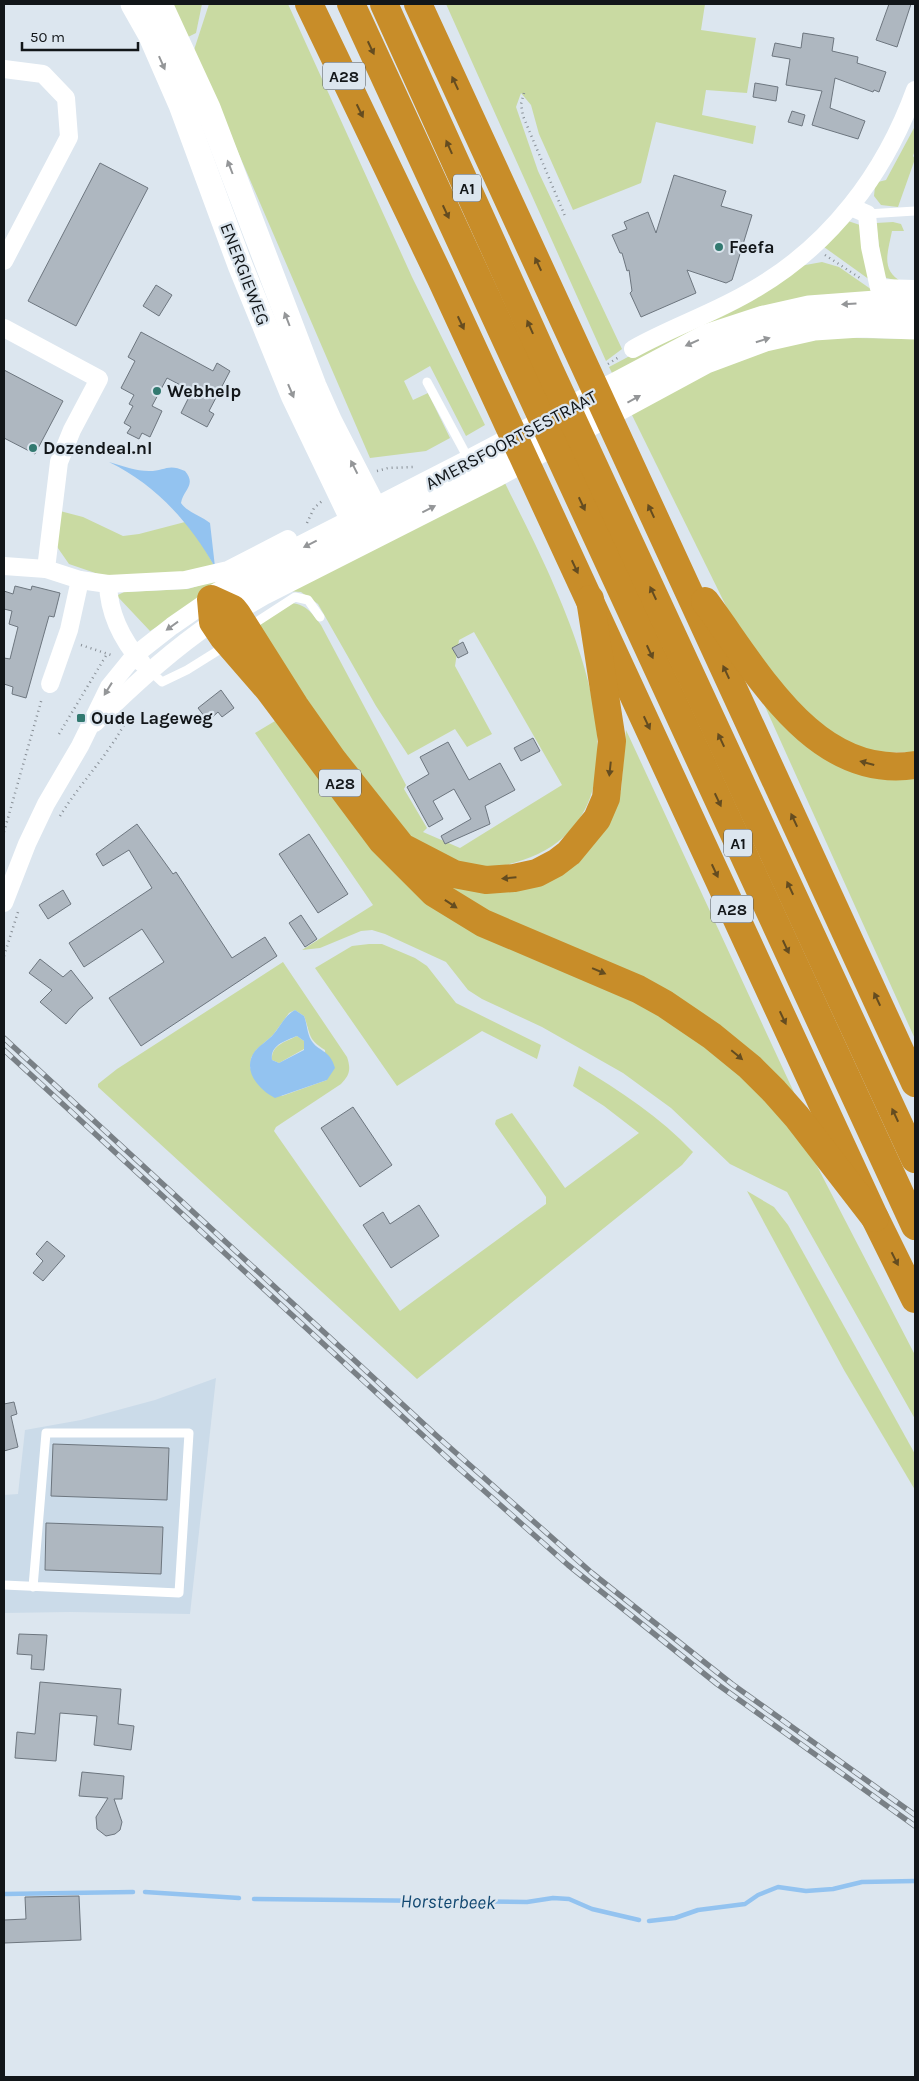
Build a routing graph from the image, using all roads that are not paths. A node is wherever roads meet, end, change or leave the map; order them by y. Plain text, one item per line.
1 (132, 4) edge
2 (160, 4) edge
3 (309, 4) edge
4 (351, 4) edge
5 (384, 4) edge
6 (418, 4) edge
7 (4, 69) edge
8 (915, 90) edge
9 (859, 210) junction
10 (915, 211) edge
11 (4, 261) edge
12 (915, 289) edge
13 (915, 304) edge
14 (915, 327) edge
15 (4, 328) edge
16 (633, 349) dead end
17 (427, 382) dead end
18 (470, 462) junction
19 (381, 520) junction
20 (358, 532) junction
21 (288, 539) dead end
22 (672, 555) junction
23 (4, 566) edge
24 (46, 569) junction
25 (80, 580) junction
26 (108, 584) junction
27 (590, 599) junction
28 (320, 617) dead end
29 (230, 625) junction
30 (130, 660) junction
31 (149, 670) junction
32 (50, 684) road end
33 (89, 729) junction
34 (915, 765) edge
35 (12, 904) edge
36 (915, 1083) edge
37 (915, 1159) edge
38 (875, 1218) junction
39 (915, 1226) edge
40 (915, 1299) edge
41 (4, 1586) edge
42 (33, 1587) junction

1 -> 20 main road, ENERGIEWEG
19 -> 2 main road, ENERGIEWEG
3 -> 27 highway, A28
4 -> 39 highway, A1
37 -> 5 highway, A1
22 -> 6 highway, A1
7 - 11 street
8 - 9 street
9 - 10 lane
9 - 12 street
9 - 16 street
13 -> 18 main road, AMERSFOORTSESTRAAT
19 -> 14 main road, AMERSFOORTSESTRAAT
15 - 24 street
17 - 18 lane
18 - 19 main road, AMERSFOORTSESTRAAT
19 - 20 main road, AMERSFOORTSESTRAAT
20 - 29 main road, AMERSFOORTSESTRAAT
21 - 26 street
34 -> 22 highway, A1
36 -> 22 highway, A1
23 - 24 street
24 - 25 street
25 - 26 street
25 - 32 street
26 - 30 street
27 -> 29 highway, A28
27 -> 38 highway, A28
28 - 29 lane, AMERSFOORTSESTRAAT
29 -> 30 street, AMERSFOORTSESTRAAT
29 - 31 street, AMERSFOORTSESTRAAT
29 - 31 lane, AMERSFOORTSESTRAAT
29 -> 38 highway, A28
30 - 31 street, AMERSFOORTSESTRAAT
30 -> 33 street, AMERSFOORTSESTRAAT
31 - 33 street, AMERSFOORTSESTRAAT
33 - 35 street, AMERSFOORTSESTRAAT
38 -> 40 highway, A28
41 - 42 lane
42 - 42 lane

